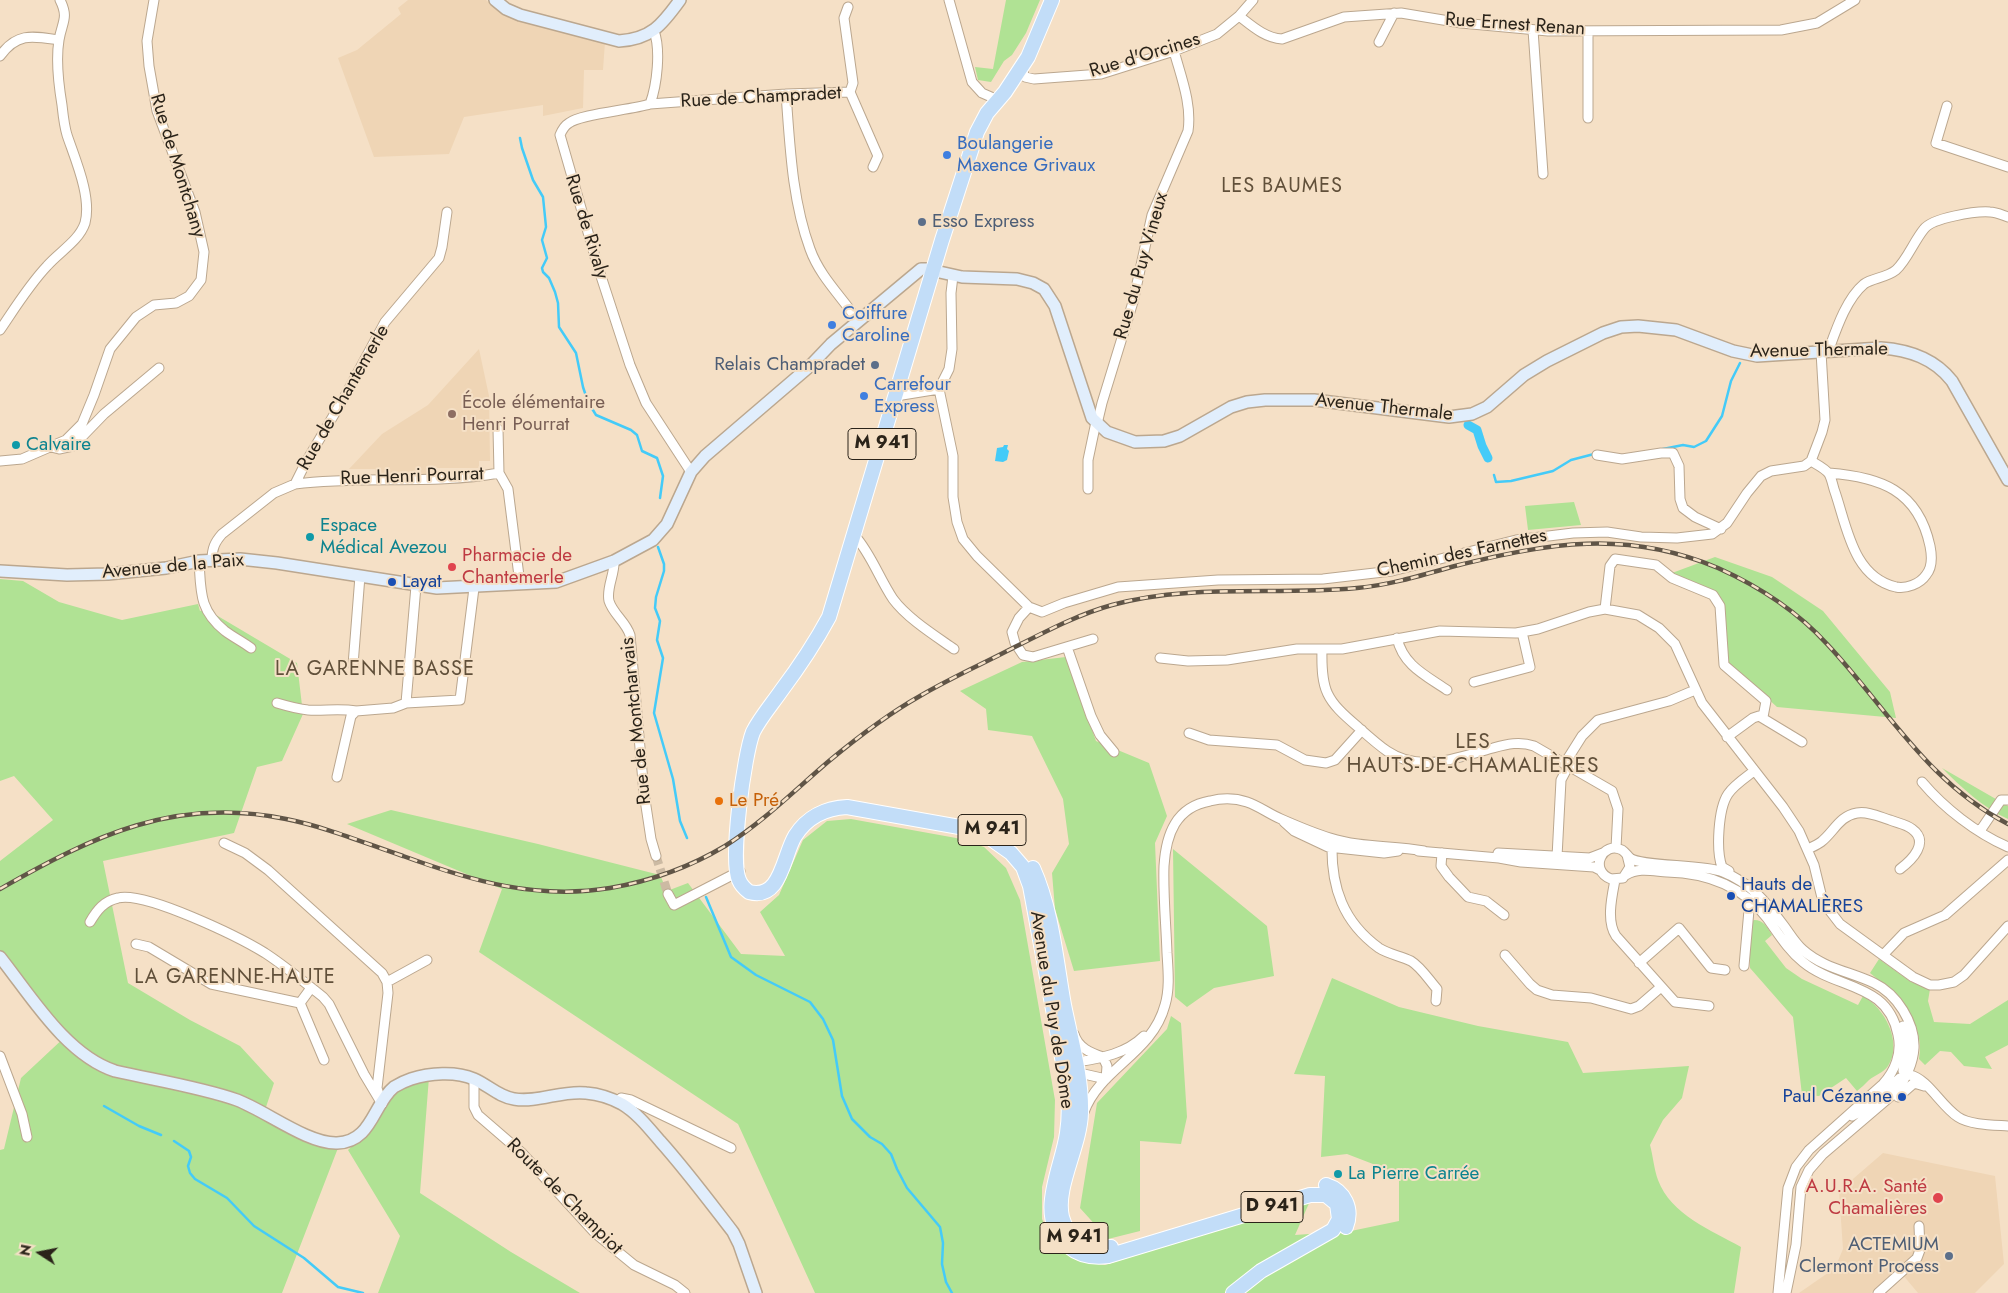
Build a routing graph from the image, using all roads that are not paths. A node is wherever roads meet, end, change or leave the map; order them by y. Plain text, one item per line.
1 (60, 0) edge
2 (154, 0) edge
3 (495, 0) edge
4 (680, 0) edge
5 (949, 0) edge
6 (1052, 0) edge
7 (1253, 0) edge
8 (1855, 0) edge
9 (848, 7) dead end
10 (1394, 13) junction
11 (1239, 16) junction
12 (1532, 30) junction
13 (654, 31) junction
14 (1588, 31) junction
15 (1037, 37) junction
16 (59, 40) junction
17 (1379, 42) dead end
18 (1174, 51) junction
19 (0, 56) edge
20 (1021, 68) junction
21 (850, 92) junction
22 (786, 94) junction
23 (995, 99) junction
24 (650, 104) junction
25 (1947, 106) dead end
26 (1588, 118) dead end
27 (873, 167) dead end
28 (2008, 167) edge
29 (1543, 174) dead end
30 (447, 212) dead end
31 (2008, 217) edge
32 (934, 271) junction
33 (952, 276) junction
34 (858, 321) junction
35 (0, 330) edge
36 (1825, 352) junction
37 (159, 368) dead end
38 (939, 389) junction
39 (896, 396) junction
40 (1096, 423) junction
41 (498, 429) dead end
42 (51, 447) junction
43 (1597, 456) dead end
44 (0, 461) edge
45 (1811, 461) junction
46 (691, 472) junction
47 (499, 473) junction
48 (1829, 473) junction
49 (2008, 480) edge
50 (295, 484) junction
51 (1088, 489) dead end
52 (1721, 529) junction
53 (854, 536) junction
54 (212, 560) junction
55 (614, 560) junction
56 (199, 561) junction
57 (0, 571) edge
58 (360, 576) junction
59 (520, 584) junction
60 (416, 586) junction
61 (474, 588) junction
62 (1029, 607) junction
63 (1605, 609) junction
64 (1522, 632) junction
65 (1397, 638) junction
66 (1093, 639) dead end
67 (1067, 647) junction
68 (251, 648) dead end
69 (1322, 648) junction
70 (954, 649) dead end
71 (1160, 658) dead end
72 (354, 665) dead end
73 (1474, 682) dead end
74 (1447, 690) dead end
75 (1695, 690) junction
76 (277, 703) dead end
77 (406, 704) junction
78 (356, 711) junction
79 (1763, 717) junction
80 (1362, 730) junction
81 (1189, 733) dead end
82 (1727, 737) junction
83 (1802, 742) dead end
84 (1114, 752) dead end
85 (1567, 764) junction
86 (1754, 771) junction
87 (337, 777) dead end
88 (1922, 782) dead end
89 (2008, 800) edge
90 (1980, 831) junction
91 (224, 843) dead end
92 (1332, 844) junction
93 (2008, 847) edge
94 (1616, 848) junction
95 (1808, 849) junction
96 (1442, 853) junction
97 (1604, 853) junction
98 (1719, 854) junction
99 (1627, 855) junction
100 (656, 856) tunnel mouth
101 (1473, 856) junction
102 (1557, 857) junction
103 (2008, 860) edge
104 (1705, 867) junction
105 (1900, 868) dead end
106 (1600, 870) junction
107 (739, 871) junction
108 (1626, 875) junction
109 (1615, 880) junction
110 (1749, 886) junction
111 (668, 894) dead end
112 (1750, 899) junction
113 (1045, 900) junction
114 (1504, 915) dead end
115 (90, 922) dead end
116 (2008, 926) edge
117 (136, 944) dead end
118 (1505, 955) dead end
119 (1883, 955) junction
120 (1044, 956) junction
121 (0, 957) edge
122 (427, 960) dead end
123 (1639, 963) junction
124 (1744, 966) dead end
125 (1725, 970) dead end
126 (387, 982) junction
127 (312, 988) junction
128 (1661, 988) junction
129 (1863, 990) junction
130 (1436, 1001) dead end
131 (300, 1002) junction
132 (1709, 1006) dead end
133 (1156, 1026) junction
134 (1912, 1037) junction
135 (0, 1056) edge
136 (1103, 1057) junction
137 (324, 1060) dead end
138 (1075, 1067) junction
139 (474, 1079) junction
140 (1106, 1079) junction
141 (1916, 1080) junction
142 (1068, 1093) junction
143 (618, 1102) junction
144 (382, 1104) junction
145 (1843, 1120) junction
146 (2008, 1126) edge
147 (1079, 1132) junction
148 (27, 1137) dead end
149 (731, 1148) dead end
150 (1342, 1203) junction
151 (1919, 1226) dead end
152 (1175, 1232) junction
153 (685, 1293) edge
154 (756, 1293) edge
155 (1233, 1293) edge
156 (1244, 1293) edge
157 (1778, 1293) edge
158 (1786, 1293) edge
159 (1878, 1293) edge

1 - 16 street
2 - 42 street, Rue de Montchany
3 - 13 main road
4 - 13 main road
5 - 23 street
6 - 15 main road, M 941
7 - 11 street, Rue d'Orcines
8 - 14 street, Rue Ernest Renan
9 - 21 street
10 - 11 street, Rue Ernest Renan
10 - 12 street, Rue Ernest Renan
10 - 17 street
11 - 18 street, Rue d'Orcines
12 - 14 street, Rue Ernest Renan
12 - 29 street
13 - 24 street
14 - 26 street
15 - 20 main road, M 941
15 - 23 main road, M 941
16 - 19 street
16 - 35 street
18 - 20 street, Rue d'Orcines
18 - 40 street, Rue du Puy Vineux
20 - 23 main road, M 941
21 - 22 street, Rue de Champradet
21 - 27 street, Rue de Champradet
22 - 24 street, Rue de Champradet
22 - 34 street
23 - 32 main road, M 941
24 - 46 street, Rue de Rivaly
25 - 28 street
30 - 50 street, Rue de Chantemerle
31 - 36 street
32 - 33 main road
32 - 34 main road
32 - 39 main road, M 941
33 - 38 street
33 - 40 main road
34 - 46 main road
36 - 40 main road, Avenue Thermale
36 - 45 street
36 - 49 main road, Avenue Thermale
37 - 42 street
38 - 39 street
38 - 62 street
39 - 53 main road, M 941
40 - 51 street, Rue du Puy Vineux
41 - 47 street
42 - 44 street, Rue de Montchany
43 - 52 street
45 - 48 street
45 - 52 street
46 - 55 main road, Avenue de la Paix
47 - 50 street, Rue Henri Pourrat
47 - 59 street
48 - 48 street
50 - 54 street, Rue de Chantemerle
52 - 62 street, Chemin des Farnettes
53 - 70 street
53 - 107 main road, M 941
54 - 56 main road, Avenue de la Paix
54 - 58 main road, Avenue de la Paix
55 - 59 main road, Avenue de la Paix
55 - 100 street, Rue de Montcharvais
56 - 57 main road, Avenue de la Paix
56 - 68 street
58 - 60 main road, Avenue de la Paix
58 - 72 street
59 - 61 main road, Avenue de la Paix
60 - 61 main road, Avenue de la Paix
60 - 77 street
61 - 77 street
62 - 67 street
63 - 64 street
63 - 75 street
63 - 79 street
64 - 65 street
64 - 73 street
65 - 69 street
65 - 74 street
66 - 67 street
67 - 84 street
69 - 71 street
69 - 80 street
75 - 82 street
75 - 85 street
76 - 78 street
77 - 78 street
78 - 87 street
79 - 82 street
79 - 83 street
80 - 81 street
80 - 85 street
82 - 86 street
85 - 94 street
85 - 102 street
86 - 95 street
86 - 98 street
88 - 90 street
89 - 90 street
90 - 93 street
91 - 126 street
92 - 96 street
92 - 130 street
92 - 133 street
94 - 97 street
94 - 99 street
95 - 105 street
95 - 119 street
96 - 101 street
96 - 114 street
97 - 102 street
97 - 106 street
98 - 104 street
98 - 110 street
99 - 104 street
99 - 108 street
101 - 102 street
101 - 106 street
103 - 119 street
104 - 110 street
106 - 109 street
107 - 111 street
107 - 113 main road, Avenue du Puy de Dôme / M 941
107 - 120 main road, Avenue du Puy de Dôme / M 941
108 - 109 street
108 - 112 street
109 - 123 street
110 - 134 street
112 - 124 street
112 - 129 street
113 - 136 street
113 - 138 main road, Avenue du Puy de Dôme / M 941
115 - 127 street
116 - 119 street
117 - 131 street
118 - 128 street
120 - 138 street
120 - 142 main road, Avenue du Puy de Dôme / M 941
121 - 144 main road
122 - 126 street
123 - 125 street
123 - 128 street
126 - 144 street
127 - 131 street
127 - 144 street
128 - 132 street
129 - 141 street
129 - 145 street
131 - 137 street
133 - 136 street
133 - 140 street
134 - 141 street
134 - 141 street
135 - 148 street
136 - 138 street
136 - 140 street
138 - 140 street
138 - 142 street
138 - 147 main road, Avenue du Puy de Dôme / M 941
139 - 143 main road
139 - 144 main road
139 - 153 street, Route de Champiot
140 - 147 street
141 - 145 street
141 - 146 street
141 - 158 street
142 - 152 main road, Avenue du Puy de Dôme / M 941
143 - 149 street
143 - 154 main road
145 - 157 street
147 - 152 main road, M 941
150 - 152 main road, Avenue du Puy de Dôme / D 941
150 - 155 main road, D 941
150 - 156 main road
151 - 159 street

